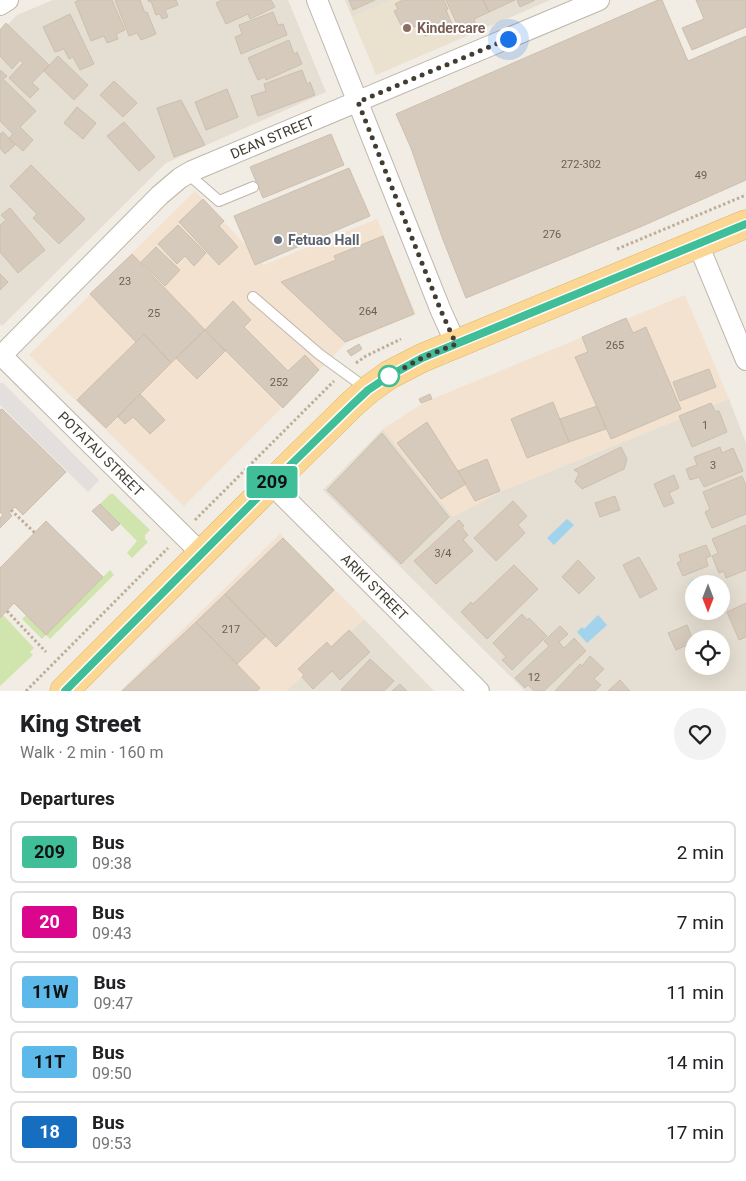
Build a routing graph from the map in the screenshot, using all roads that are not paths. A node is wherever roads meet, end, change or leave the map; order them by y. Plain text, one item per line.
1 (8, 0) edge
2 (317, 0) edge
3 (599, 0) edge
4 (0, 6) edge
5 (358, 102) junction
6 (188, 174) junction
7 (253, 187) dead end
8 (746, 224) edge
9 (698, 244) junction
10 (254, 297) dead end
11 (456, 344) junction
12 (0, 355) edge
13 (746, 360) edge
14 (368, 390) junction
15 (271, 484) junction
16 (202, 554) junction
17 (64, 691) edge
18 (478, 691) edge

1 - 4 street
2 - 5 street
3 - 5 street, DEAN STREET
5 - 6 street, DEAN STREET
5 - 11 street
6 - 7 lane
6 - 12 street, DEAN STREET
8 - 9 main road
9 - 11 main road
9 - 13 street
10 - 14 lane
11 - 14 main road
12 - 16 street, POTATAU STREET
14 - 15 main road
15 - 16 main road
15 - 18 street, ARIKI STREET
16 - 17 main road

